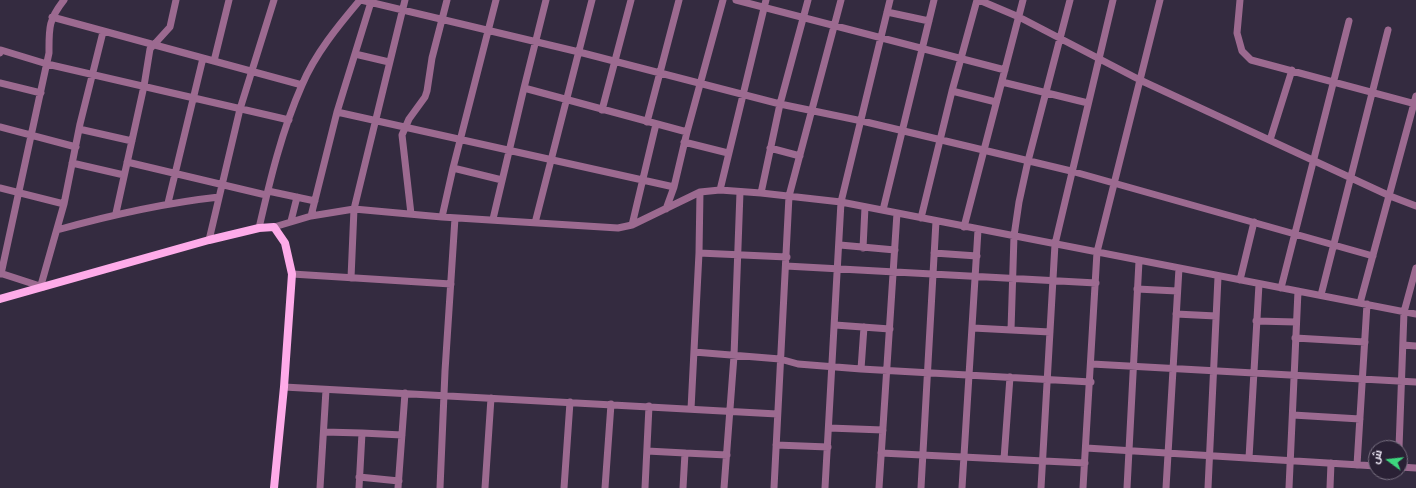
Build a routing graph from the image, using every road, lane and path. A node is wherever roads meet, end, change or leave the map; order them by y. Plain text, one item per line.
1 (64, 0) edge
2 (176, 0) edge
3 (230, 0) edge
4 (274, 0) edge
5 (360, 0) edge
6 (405, 0) edge
7 (448, 0) edge
8 (496, 0) edge
9 (546, 0) edge
10 (592, 0) edge
11 (631, 0) edge
12 (679, 0) edge
13 (723, 0) edge
14 (736, 0) edge
15 (808, 0) edge
16 (841, 0) edge
17 (890, 0) edge
18 (934, 0) edge
19 (978, 0) edge
20 (1023, 0) edge
21 (1070, 0) edge
22 (1113, 0) edge
23 (1160, 0) edge
24 (1240, 0) edge
25 (371, 2) junction
26 (765, 4) edge
27 (402, 10) junction
28 (887, 12) junction
29 (52, 17) junction
30 (1018, 17) junction
31 (803, 18) junction
32 (442, 20) junction
33 (929, 21) junction
34 (1349, 21) dead end
35 (834, 27) junction
36 (1388, 30) dead end
37 (103, 32) junction
38 (488, 32) junction
39 (881, 38) junction
40 (1060, 38) junction
41 (536, 42) junction
42 (153, 45) junction
43 (922, 49) junction
44 (0, 50) edge
45 (579, 52) junction
46 (355, 54) junction
47 (203, 58) junction
48 (961, 58) junction
49 (1098, 58) junction
50 (214, 61) junction
51 (615, 61) junction
52 (389, 62) junction
53 (47, 64) junction
54 (1006, 70) junction
55 (1292, 70) junction
56 (251, 71) junction
57 (660, 74) junction
58 (93, 75) junction
59 (1140, 80) junction
60 (1333, 81) junction
61 (1002, 82) junction
62 (0, 83) edge
63 (699, 84) junction
64 (302, 85) junction
65 (144, 86) junction
66 (524, 88) junction
67 (952, 91) junction
68 (1373, 92) junction
69 (41, 93) junction
70 (1045, 94) junction
71 (743, 95) junction
72 (193, 98) junction
73 (566, 100) junction
74 (1415, 101) edge
75 (996, 102) junction
76 (1088, 103) junction
77 (780, 104) junction
78 (240, 108) junction
79 (602, 110) junction
80 (811, 110) junction
81 (337, 112) junction
82 (288, 120) junction
83 (375, 121) junction
84 (862, 121) junction
85 (647, 122) junction
86 (656, 124) junction
87 (0, 127) edge
88 (404, 127) junction
89 (79, 129) junction
90 (901, 131) junction
91 (687, 132) junction
92 (32, 135) junction
93 (460, 139) junction
94 (940, 140) junction
95 (1270, 140) junction
96 (132, 141) junction
97 (684, 142) junction
98 (76, 147) junction
99 (770, 148) junction
100 (510, 150) junction
101 (984, 151) junction
102 (728, 152) junction
103 (800, 156) junction
104 (550, 159) junction
105 (1312, 159) junction
106 (1028, 161) junction
107 (128, 162) junction
108 (72, 163) junction
109 (453, 168) junction
110 (1071, 171) junction
111 (175, 172) junction
112 (124, 175) junction
113 (1350, 178) junction
114 (502, 180) junction
115 (644, 180) junction
116 (1115, 182) junction
117 (223, 184) junction
118 (674, 187) junction
119 (0, 188) edge
120 (720, 190) junction
121 (700, 192) junction
122 (740, 192) junction
123 (19, 193) junction
124 (267, 193) junction
125 (761, 193) junction
126 (789, 196) junction
127 (1390, 196) junction
128 (220, 197) junction
129 (297, 197) junction
130 (315, 201) junction
131 (841, 202) junction
132 (168, 203) junction
133 (64, 204) junction
134 (1416, 206) edge
135 (865, 207) junction
136 (666, 208) junction
137 (354, 209) junction
138 (882, 210) junction
139 (116, 213) junction
140 (897, 213) junction
141 (411, 214) junction
142 (312, 216) junction
143 (442, 217) junction
144 (455, 218) junction
145 (922, 218) junction
146 (493, 219) junction
147 (936, 221) junction
148 (291, 222) junction
149 (1254, 222) junction
150 (535, 223) junction
151 (632, 225) junction
152 (274, 227) junction
153 (964, 227) junction
154 (259, 228) junction
155 (58, 230) junction
156 (978, 230) junction
157 (1294, 233) junction
158 (1014, 236) junction
159 (209, 240) junction
160 (1056, 244) junction
161 (1334, 244) junction
162 (840, 245) junction
163 (863, 248) junction
164 (895, 250) junction
165 (1097, 252) junction
166 (699, 253) junction
167 (934, 253) junction
168 (739, 254) junction
169 (977, 256) junction
170 (1373, 256) junction
171 (787, 257) junction
172 (1139, 261) junction
173 (786, 266) junction
174 (1179, 268) junction
175 (1416, 268) edge
176 (838, 270) junction
177 (894, 273) junction
178 (0, 274) edge
179 (292, 274) junction
180 (933, 275) junction
181 (976, 276) junction
182 (1218, 276) junction
183 (350, 278) junction
184 (1014, 279) junction
185 (1240, 280) junction
186 (1054, 281) junction
187 (1096, 283) junction
188 (451, 284) junction
189 (1259, 284) junction
190 (42, 286) junction
191 (1138, 288) junction
192 (1280, 288) junction
193 (1177, 291) junction
194 (1298, 291) junction
195 (1321, 295) junction
196 (0, 299) edge
197 (1364, 303) junction
198 (1404, 312) junction
199 (1176, 314) junction
200 (1416, 314) edge
201 (1216, 316) junction
202 (1256, 321) junction
203 (1296, 322) junction
204 (835, 325) junction
205 (864, 327) junction
206 (973, 328) junction
207 (890, 329) junction
208 (1010, 330) junction
209 (1050, 332) junction
210 (1295, 338) junction
211 (1365, 342) junction
212 (1403, 344) junction
213 (1416, 346) edge
214 (694, 352) junction
215 (734, 356) junction
216 (780, 359) junction
217 (1092, 364) junction
218 (832, 366) junction
219 (1132, 367) junction
220 (861, 369) junction
221 (1172, 369) junction
222 (888, 370) junction
223 (1214, 371) junction
224 (928, 372) junction
225 (1253, 373) junction
226 (969, 374) junction
227 (1294, 376) junction
228 (1010, 377) junction
229 (1362, 379) junction
230 (1047, 380) junction
231 (1402, 381) junction
232 (1090, 382) junction
233 (1416, 382) edge
234 (284, 387) junction
235 (326, 390) junction
236 (405, 393) junction
237 (444, 396) junction
238 (491, 398) junction
239 (570, 402) junction
240 (611, 404) junction
241 (649, 406) junction
242 (691, 409) junction
243 (730, 412) junction
244 (777, 414) junction
245 (1293, 415) junction
246 (1360, 419) junction
247 (829, 428) junction
248 (883, 430) junction
249 (324, 432) junction
250 (362, 433) junction
251 (402, 435) junction
252 (1399, 440) edge
253 (776, 445) junction
254 (828, 446) junction
255 (1086, 448) junction
256 (647, 450) junction
257 (1129, 450) junction
258 (685, 452) junction
259 (881, 453) junction
260 (1168, 453) junction
261 (726, 455) junction
262 (923, 455) junction
263 (1209, 455) junction
264 (965, 458) junction
265 (1249, 458) junction
266 (1004, 460) junction
267 (1290, 460) junction
268 (1043, 461) junction
269 (1331, 462) junction
270 (1085, 463) junction
271 (1357, 465) junction
272 (1368, 466) edge
273 (359, 477) junction
274 (398, 484) edge
275 (274, 488) edge
276 (320, 488) edge
277 (359, 488) edge
278 (440, 488) edge
279 (485, 488) edge
280 (564, 488) edge
281 (605, 488) edge
282 (645, 488) edge
283 (683, 488) edge
284 (724, 488) edge
285 (774, 488) edge
286 (825, 488) edge
287 (879, 488) edge
288 (921, 488) edge
289 (962, 488) edge
290 (1041, 488) edge
291 (1083, 488) edge
292 (1127, 488) edge
293 (1166, 488) edge
294 (1208, 488) edge
295 (1289, 488) edge
296 (1330, 488) edge

1 - 29 street
2 - 42 street
3 - 50 street
4 - 56 street
5 - 25 street
5 - 64 street
6 - 27 street
7 - 32 street
8 - 38 street
9 - 41 street
10 - 45 street
11 - 51 street
12 - 57 street
13 - 63 street
14 - 26 street
15 - 31 street
16 - 35 street
17 - 28 street
18 - 33 street
19 - 30 street
19 - 48 street
20 - 30 street
21 - 40 street
22 - 49 street
23 - 59 street
24 - 55 street
25 - 27 street
25 - 46 street
26 - 31 street
26 - 71 street
27 - 32 street
27 - 52 street
28 - 33 street
28 - 39 street
29 - 37 street
29 - 53 street
30 - 40 street
30 - 54 street
31 - 35 street
31 - 77 street
32 - 38 street
32 - 88 street
33 - 43 street
34 - 60 street
35 - 39 street
35 - 80 street
36 - 68 street
37 - 42 street
37 - 58 street
38 - 41 street
38 - 93 street
39 - 43 street
39 - 84 street
40 - 49 street
40 - 70 street
41 - 45 street
41 - 66 street
42 - 47 street
42 - 65 street
43 - 48 street
43 - 90 street
44 - 53 street
45 - 51 street
45 - 73 street
46 - 52 street
46 - 81 street
47 - 50 street
47 - 72 street
48 - 54 street
48 - 67 street
49 - 59 street
49 - 76 street
50 - 56 street
51 - 57 street
51 - 79 street
52 - 83 street
53 - 58 street
53 - 69 street
54 - 61 street
55 - 60 street
55 - 95 street
56 - 64 street
56 - 78 street
57 - 63 street
57 - 85 street
58 - 65 street
58 - 89 street
59 - 95 street
59 - 116 street
60 - 68 street
60 - 105 street
61 - 70 street
61 - 75 street
62 - 69 street
63 - 71 street
63 - 91 street
64 - 82 street
65 - 72 street
65 - 96 street
66 - 73 street
66 - 100 street
67 - 75 street
67 - 94 street
68 - 74 street
68 - 113 street
69 - 92 street
70 - 76 street
70 - 106 street
71 - 77 street
71 - 102 street
72 - 78 street
72 - 111 street
73 - 79 street
73 - 104 street
74 - 127 street
75 - 101 street
76 - 110 street
77 - 80 street
77 - 99 street
78 - 82 street
78 - 117 street
79 - 85 street
80 - 84 street
80 - 103 street
81 - 83 street
81 - 130 street
82 - 124 street
83 - 88 street
83 - 137 street
84 - 90 street
84 - 131 street
85 - 86 street
86 - 91 street
86 - 115 street
87 - 92 street
88 - 93 street
88 - 141 street
89 - 96 street
89 - 98 street
90 - 94 street
90 - 138 street
91 - 97 street
92 - 98 street
92 - 123 street
93 - 100 street
93 - 109 street
94 - 101 street
94 - 145 street
95 - 105 street
96 - 107 street
97 - 102 street
97 - 118 street
98 - 108 street
99 - 103 street
99 - 125 street
100 - 104 street
100 - 114 street
101 - 106 street
101 - 153 street
102 - 120 street
103 - 126 street
104 - 115 street
104 - 150 street
105 - 113 street
105 - 157 street
106 - 110 street
106 - 158 street
107 - 111 street
107 - 112 street
108 - 112 street
108 - 133 street
109 - 114 street
109 - 143 street
110 - 116 street
110 - 160 street
111 - 117 street
111 - 132 street
112 - 139 street
113 - 127 street
113 - 161 street
114 - 146 street
115 - 118 street
115 - 151 street
116 - 149 street
116 - 165 street
117 - 124 street
117 - 128 street
118 - 136 street
119 - 123 street
120 - 121 street
120 - 122 street
121 - 136 street
121 - 166 street
122 - 125 street
122 - 168 street
123 - 133 street
123 - 178 street
124 - 129 street
124 - 154 street
125 - 126 street
126 - 131 street
126 - 171 street
127 - 134 street
127 - 170 street
128 - 132 street
128 - 159 street
129 - 130 street
129 - 148 street
130 - 142 street
131 - 135 street
131 - 162 street
132 - 139 street
133 - 155 street
135 - 138 street
135 - 163 street
136 - 151 street
137 - 141 street
137 - 142 street
137 - 183 street
138 - 140 street
139 - 155 street
140 - 145 street
140 - 164 street
141 - 143 street
142 - 148 street
143 - 144 street
144 - 146 street
144 - 188 street
145 - 147 street
146 - 150 street
147 - 153 street
147 - 167 street
148 - 152 street
149 - 157 street
149 - 185 street
150 - 151 street
152 - 154 main road
152 - 179 main road
153 - 156 street
154 - 159 main road
155 - 190 street
156 - 158 street
156 - 169 street
157 - 161 street
157 - 192 street
158 - 160 street
158 - 184 street
159 - 190 main road
160 - 165 street
160 - 186 street
161 - 170 street
161 - 195 street
162 - 163 street
162 - 176 street
163 - 164 street
164 - 177 street
165 - 172 street
165 - 187 street
166 - 168 street
166 - 214 street
167 - 169 street
167 - 180 street
168 - 171 street
168 - 215 street
169 - 181 street
170 - 197 street
171 - 173 street
172 - 174 street
172 - 191 street
173 - 176 street
173 - 216 street
174 - 182 street
174 - 193 street
175 - 198 street
176 - 177 street
176 - 204 street
177 - 180 street
177 - 207 street
178 - 190 street
179 - 183 street
179 - 234 main road
180 - 181 street
180 - 224 street
181 - 184 street
181 - 206 street
182 - 185 street
182 - 201 street
183 - 188 street
184 - 186 street
184 - 208 street
185 - 189 street
186 - 187 street
186 - 209 street
187 - 217 street
188 - 237 street
189 - 192 street
189 - 202 street
190 - 196 main road
191 - 193 street
191 - 219 street
192 - 194 street
193 - 199 street
194 - 195 street
194 - 203 street
195 - 197 street
197 - 198 street
197 - 211 street
198 - 200 street
198 - 212 street
199 - 201 street
199 - 221 street
201 - 223 street
202 - 203 street
202 - 225 street
203 - 210 street
204 - 205 street
204 - 218 street
205 - 207 street
205 - 220 street
206 - 208 street
206 - 226 street
207 - 222 street
208 - 209 street
209 - 230 street
210 - 211 street
210 - 227 street
211 - 229 street
212 - 213 street
212 - 231 street
214 - 215 street
214 - 242 street
215 - 216 street
215 - 243 street
216 - 218 street
216 - 244 street
217 - 219 street
217 - 232 street
218 - 220 street
218 - 247 street
219 - 221 street
219 - 257 street
220 - 222 street
221 - 223 street
221 - 260 street
222 - 224 street
222 - 248 street
223 - 225 street
223 - 263 street
224 - 226 street
224 - 262 street
225 - 227 street
225 - 265 street
226 - 228 street
226 - 264 street
227 - 229 street
227 - 245 street
228 - 230 street
228 - 266 street
229 - 231 street
229 - 246 street
230 - 232 street
230 - 268 street
231 - 233 street
231 - 252 street
232 - 255 street
234 - 235 street
234 - 275 main road
235 - 236 street
235 - 249 street
236 - 237 street
236 - 251 street
237 - 238 street
237 - 278 street
238 - 239 street
238 - 279 street
239 - 240 street
239 - 280 street
240 - 241 street
240 - 281 street
241 - 242 street
241 - 256 street
242 - 243 street
243 - 244 street
243 - 261 street
244 - 253 street
245 - 246 street
245 - 267 street
246 - 271 street
247 - 248 street
247 - 254 street
248 - 259 street
249 - 250 street
249 - 276 street
250 - 251 street
250 - 273 street
251 - 274 street
253 - 254 street
253 - 285 street
254 - 286 street
255 - 257 street
255 - 270 street
256 - 258 street
256 - 282 street
257 - 260 street
257 - 292 street
258 - 261 street
258 - 283 street
259 - 262 street
259 - 287 street
260 - 263 street
260 - 293 street
261 - 284 street
262 - 264 street
262 - 288 street
263 - 265 street
263 - 294 street
264 - 266 street
264 - 289 street
265 - 267 street
266 - 268 street
267 - 269 street
267 - 295 street
268 - 270 street
268 - 290 street
269 - 271 street
269 - 296 street
270 - 291 street
271 - 272 street
273 - 274 street
273 - 277 street

